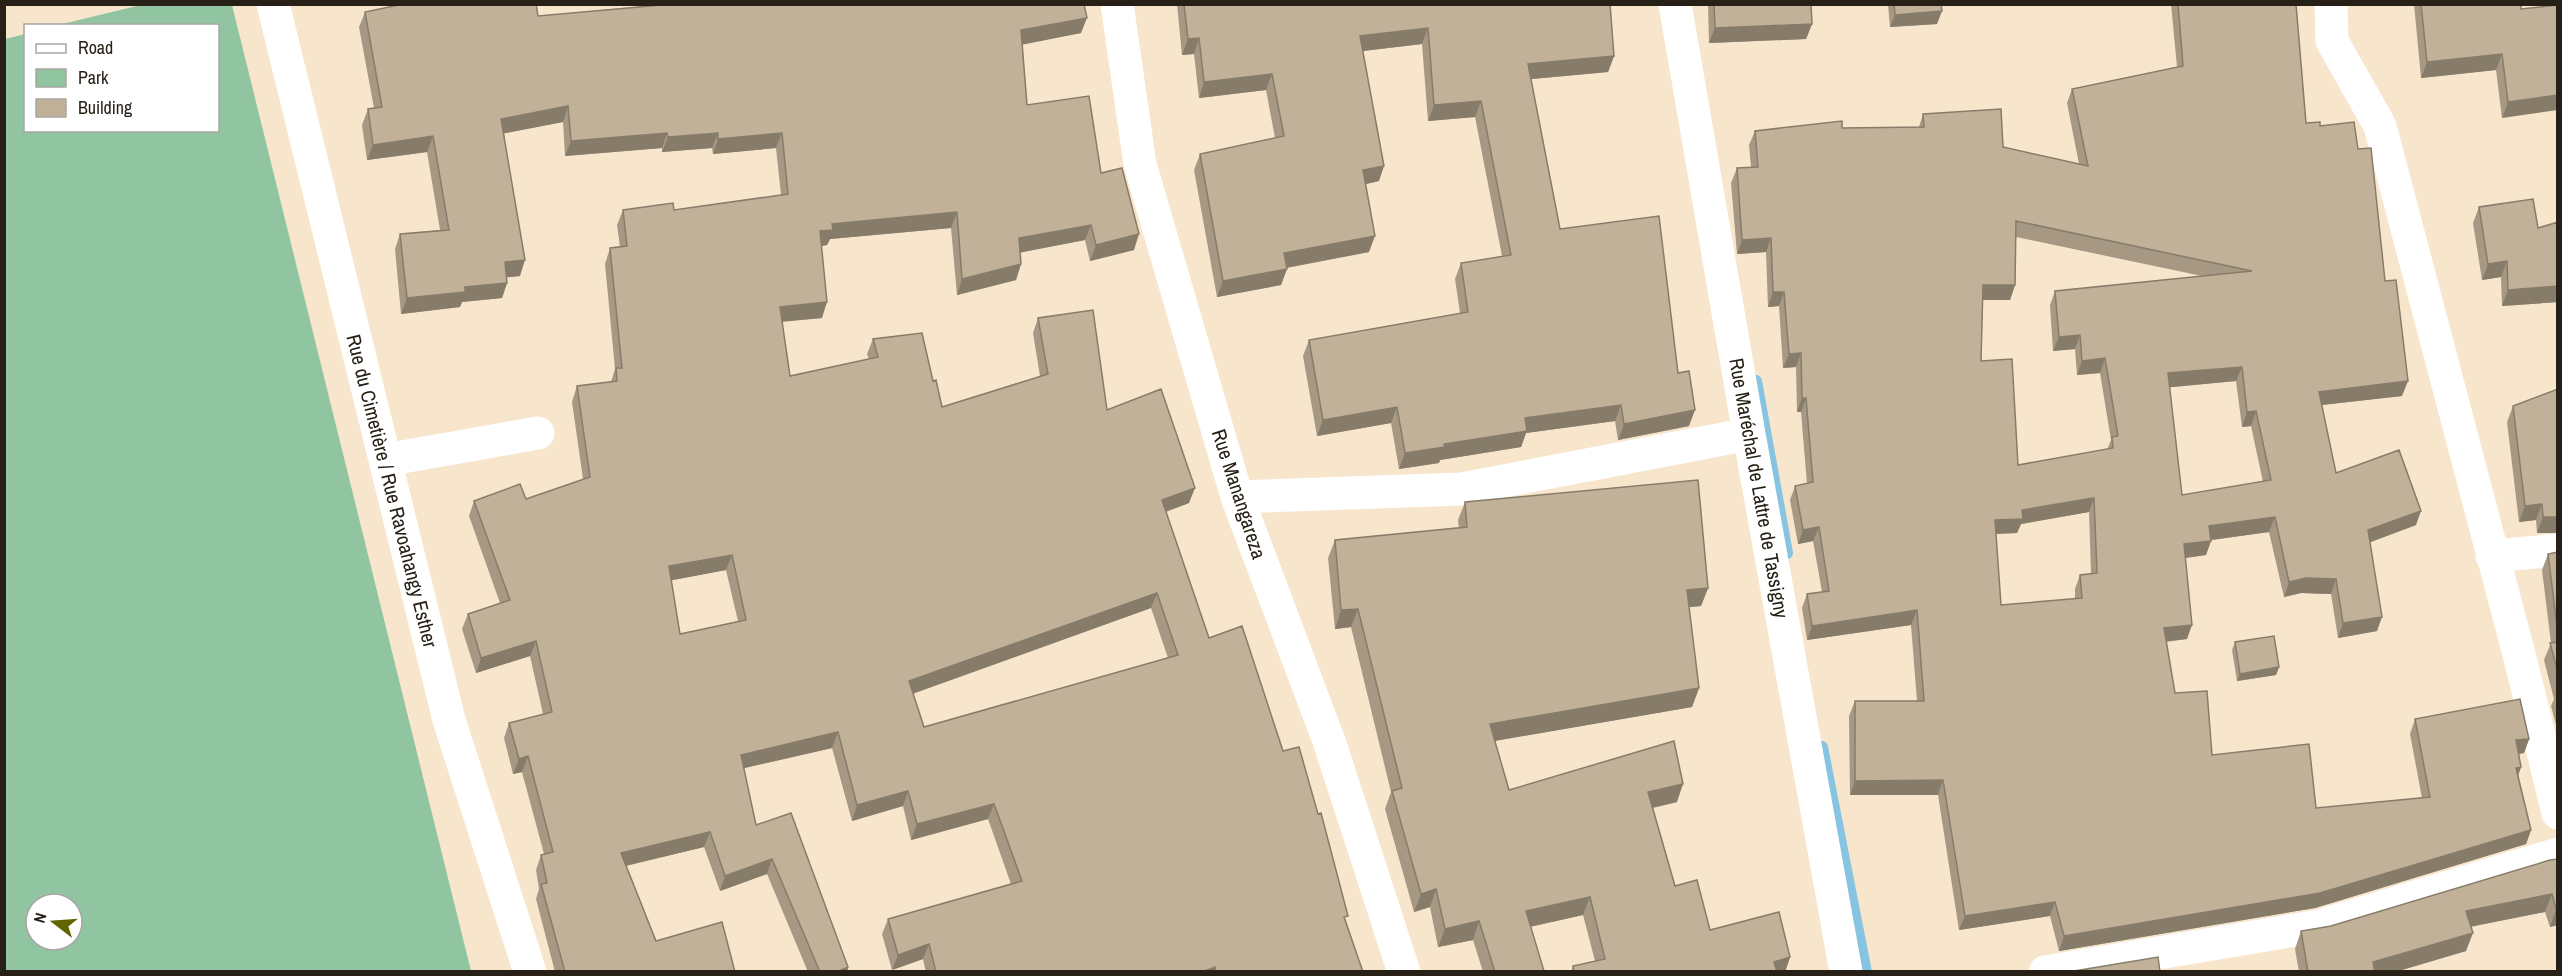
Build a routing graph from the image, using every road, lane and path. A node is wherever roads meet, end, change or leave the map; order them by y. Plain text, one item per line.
1 (273, 4) edge
2 (1117, 4) edge
3 (1675, 4) edge
4 (2331, 4) edge
5 (538, 433) dead end
6 (1749, 434) junction
7 (385, 460) junction
8 (1237, 497) junction
9 (2558, 550) edge
10 (2492, 556) junction
11 (2558, 813) edge
12 (2558, 854) edge
13 (530, 972) edge
14 (1404, 972) edge
15 (1846, 972) edge
16 (2045, 972) edge

1 - 7 street, Rue du Cimetière / Rue Ravoahangy Esther
2 - 8 street, Rue Manangareza
3 - 6 street, Rue Maréchal de Lattre de Tassigny
4 - 10 street
5 - 7 street
6 - 8 street
6 - 15 street, Rue Maréchal de Lattre de Tassigny
7 - 13 street, Rue du Cimetière / Rue Ravoahangy Esther
8 - 14 street, Rue Manangareza
9 - 10 street
10 - 11 street
12 - 16 street

